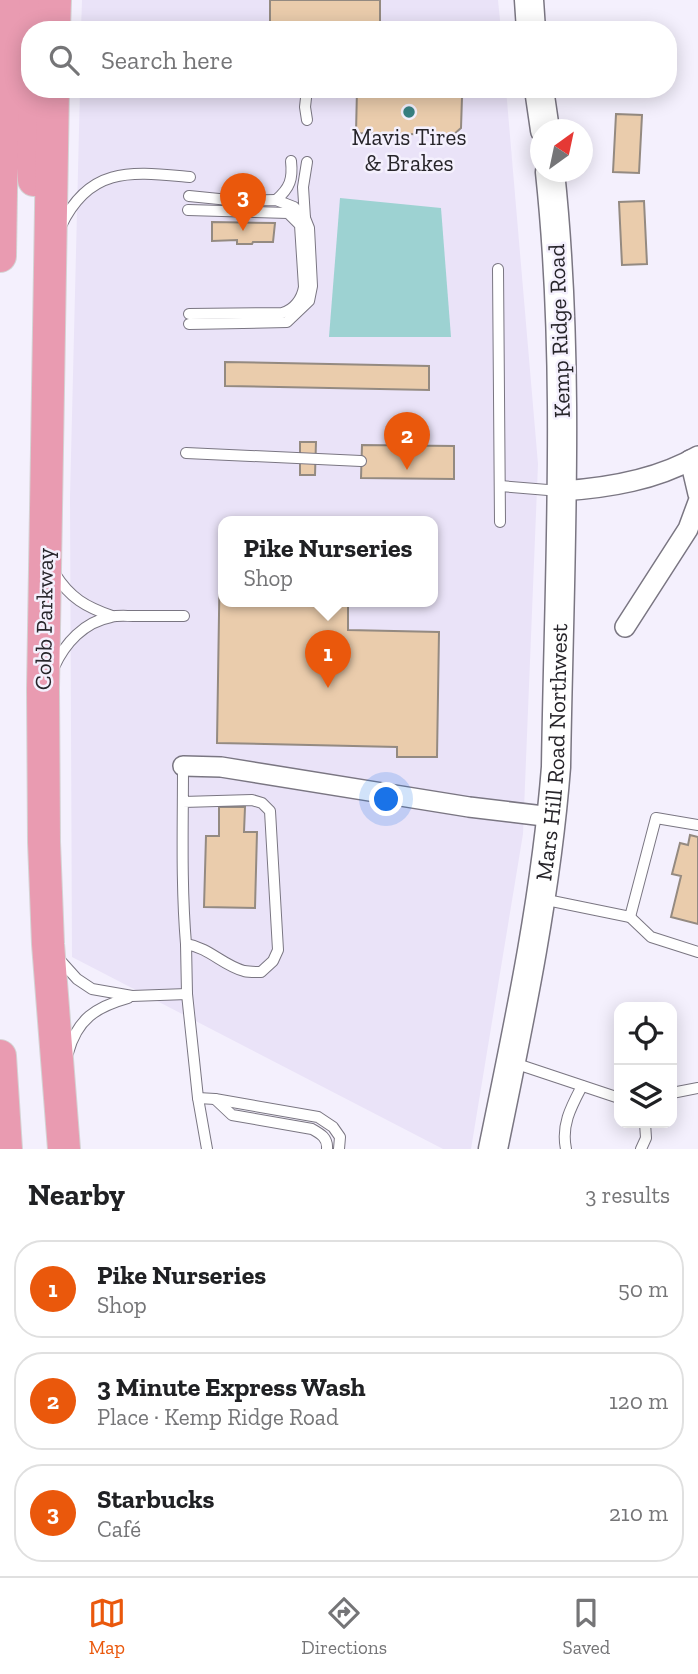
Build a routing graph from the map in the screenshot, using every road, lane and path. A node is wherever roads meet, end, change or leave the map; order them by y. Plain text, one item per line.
1 (4, 0) edge
2 (28, 0) edge
3 (55, 0) edge
4 (528, 0) edge
5 (28, 21) edge
6 (54, 21) edge
7 (530, 21) edge
8 (27, 98) edge
9 (53, 98) edge
10 (307, 98) edge
11 (540, 98) edge
12 (543, 119) edge
13 (307, 120) dead end
14 (291, 161) dead end
15 (307, 162) dead end
16 (190, 177) dead end
17 (551, 182) edge
18 (189, 196) dead end
19 (276, 200) junction
20 (188, 210) dead end
21 (305, 218) junction
22 (0, 256) edge
23 (50, 256) junction
24 (498, 269) dead end
25 (186, 453) dead end
26 (694, 458) edge
27 (361, 461) dead end
28 (500, 486) junction
29 (561, 491) junction
30 (698, 494) edge
31 (698, 502) edge
32 (500, 522) dead end
33 (45, 556) junction
34 (112, 616) junction
35 (184, 616) dead end
36 (625, 627) dead end
37 (43, 689) junction
38 (183, 766) joint
39 (183, 802) junction
40 (552, 817) junction
41 (698, 825) edge
42 (541, 899) junction
43 (630, 917) junction
44 (48, 944) junction
45 (186, 944) junction
46 (698, 952) edge
47 (187, 994) junction
48 (132, 996) junction
49 (0, 1056) edge
50 (510, 1062) junction
51 (582, 1086) junction
52 (698, 1088) edge
53 (677, 1092) edge
54 (614, 1096) edge
55 (198, 1098) junction
56 (215, 1099) junction
57 (60, 1107) junction
58 (645, 1128) edge
59 (6, 1149) edge
60 (64, 1149) edge
61 (207, 1149) edge
62 (327, 1149) edge
63 (339, 1149) edge
64 (494, 1149) edge
65 (566, 1149) edge
66 (641, 1149) edge

1 - 22 main road
2 - 5 main road
3 - 6 main road
4 - 7 street
8 - 23 main road
9 - 23 main road, Cobb Parkway
10 - 13 lane
11 - 12 street
14 - 19 lane
15 - 21 lane
16 - 23 lane
17 - 29 street, Kemp Ridge Road
18 - 19 lane
19 - 21 lane
20 - 21 lane
23 - 33 main road, Cobb Parkway
24 - 28 lane
25 - 27 lane
26 - 29 street
26 - 30 street
28 - 29 lane
28 - 32 lane
29 - 40 street, Mars Hill Road Northwest
31 - 36 street
33 - 34 lane
33 - 37 main road, Cobb Parkway
34 - 35 lane
34 - 37 lane
37 - 44 main road, Cobb Parkway
38 - 39 lane
38 - 40 street
39 - 45 lane
39 - 45 lane
40 - 42 street, Mars Hill Road Northwest
41 - 43 lane
42 - 43 lane
42 - 50 street, Mars Hill Road Northwest
43 - 46 lane
44 - 48 lane
44 - 57 main road, Cobb Parkway
45 - 47 lane
47 - 48 lane
47 - 55 lane
48 - 57 lane
49 - 59 main road
50 - 51 lane
50 - 64 street, Mars Hill Road Northwest
51 - 54 lane
51 - 65 lane
52 - 53 lane
55 - 56 lane
55 - 61 lane
56 - 62 lane
56 - 63 lane
57 - 60 main road, Cobb Parkway
58 - 66 lane

